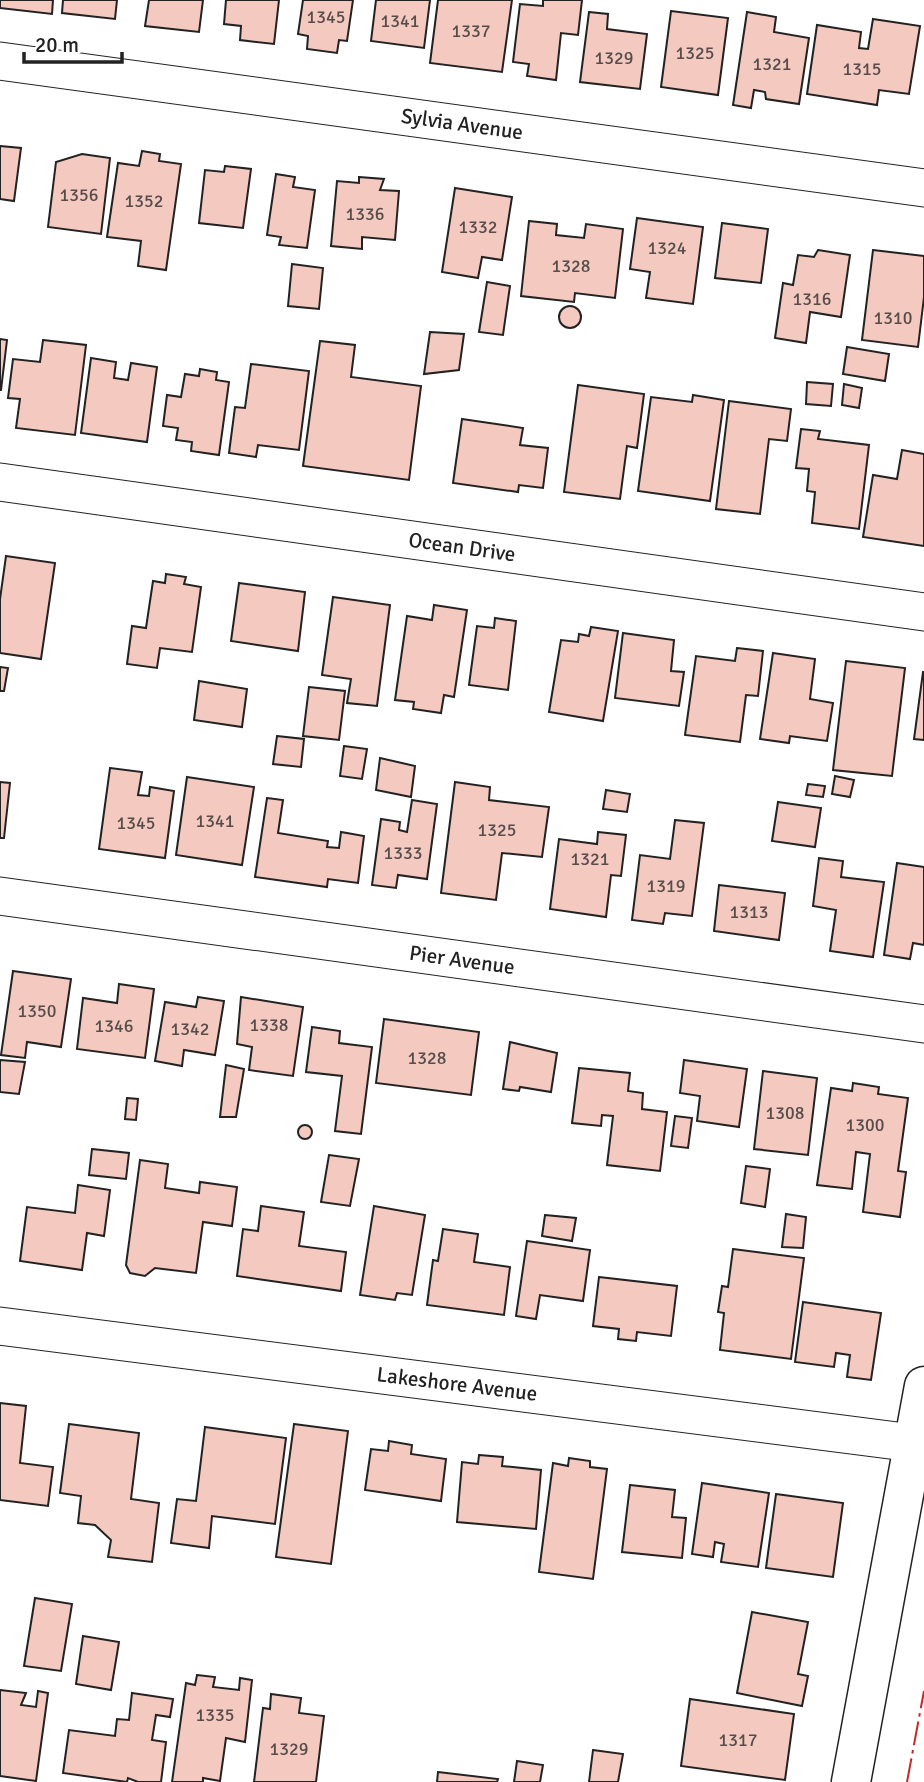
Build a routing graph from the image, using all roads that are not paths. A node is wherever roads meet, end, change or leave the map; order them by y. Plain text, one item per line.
1 (0, 61) edge
2 (924, 188) edge
3 (0, 482) edge
4 (924, 612) edge
5 (0, 896) edge
6 (924, 1024) edge
7 (0, 1326) edge
8 (924, 1386) edge
9 (913, 1443) junction
10 (851, 1782) edge

1 - 2 street, Sylvia Avenue
3 - 4 street, Ocean Drive
5 - 6 street, Pier Avenue
7 - 9 street, Lakeshore Avenue
8 - 9 main road
9 - 10 main road

